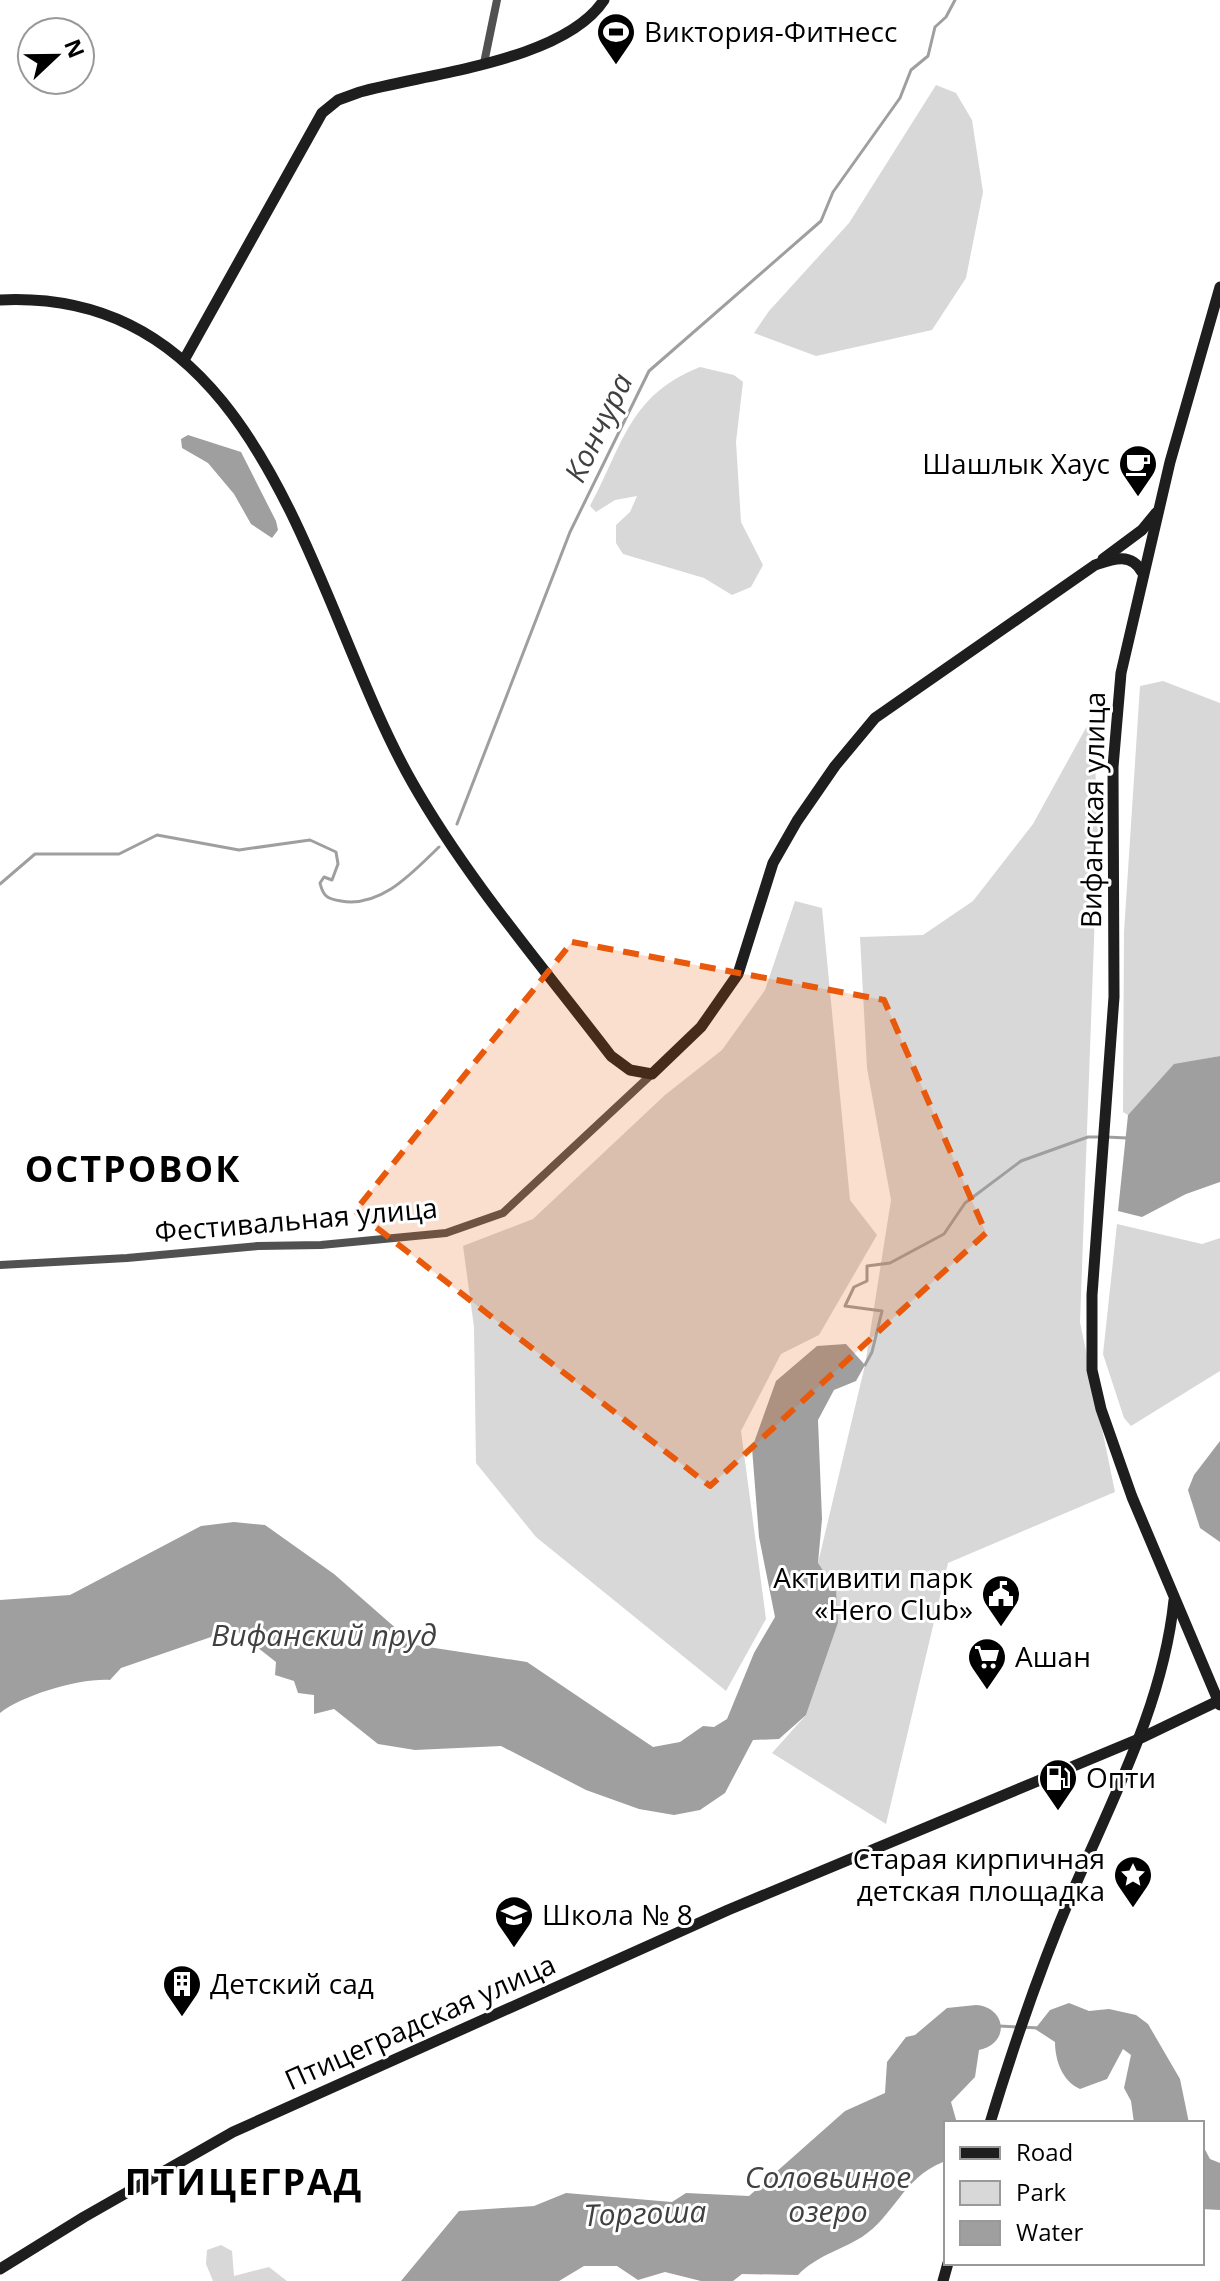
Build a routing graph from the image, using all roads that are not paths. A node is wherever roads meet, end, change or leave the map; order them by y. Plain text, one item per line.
1 (497, 0) edge
2 (604, 0) edge
3 (484, 63) junction
4 (1220, 287) edge
5 (0, 300) edge
6 (184, 360) junction
7 (1160, 509) junction
8 (1095, 565) junction
9 (1142, 572) junction
10 (652, 1074) junction
11 (0, 1265) edge
12 (1174, 1599) junction
13 (1219, 1703) edge
14 (1141, 1738) junction
15 (991, 2121) edge
16 (0, 2269) edge

1 - 3 street
2 - 3 main road
3 - 6 main road
4 - 7 main road, Вифанская улица
5 - 6 main road
6 - 10 main road
7 - 8 main road
7 - 9 main road, Вифанская улица
8 - 9 main road, Фестивальная улица
8 - 10 main road, Фестивальная улица
9 - 12 main road, Вифанская улица
10 - 11 street, Фестивальная улица
12 - 13 main road, Вифанская улица
12 - 14 main road
13 - 14 main road, Птицеградская улица
14 - 15 main road
14 - 16 main road, Птицеградская улица

